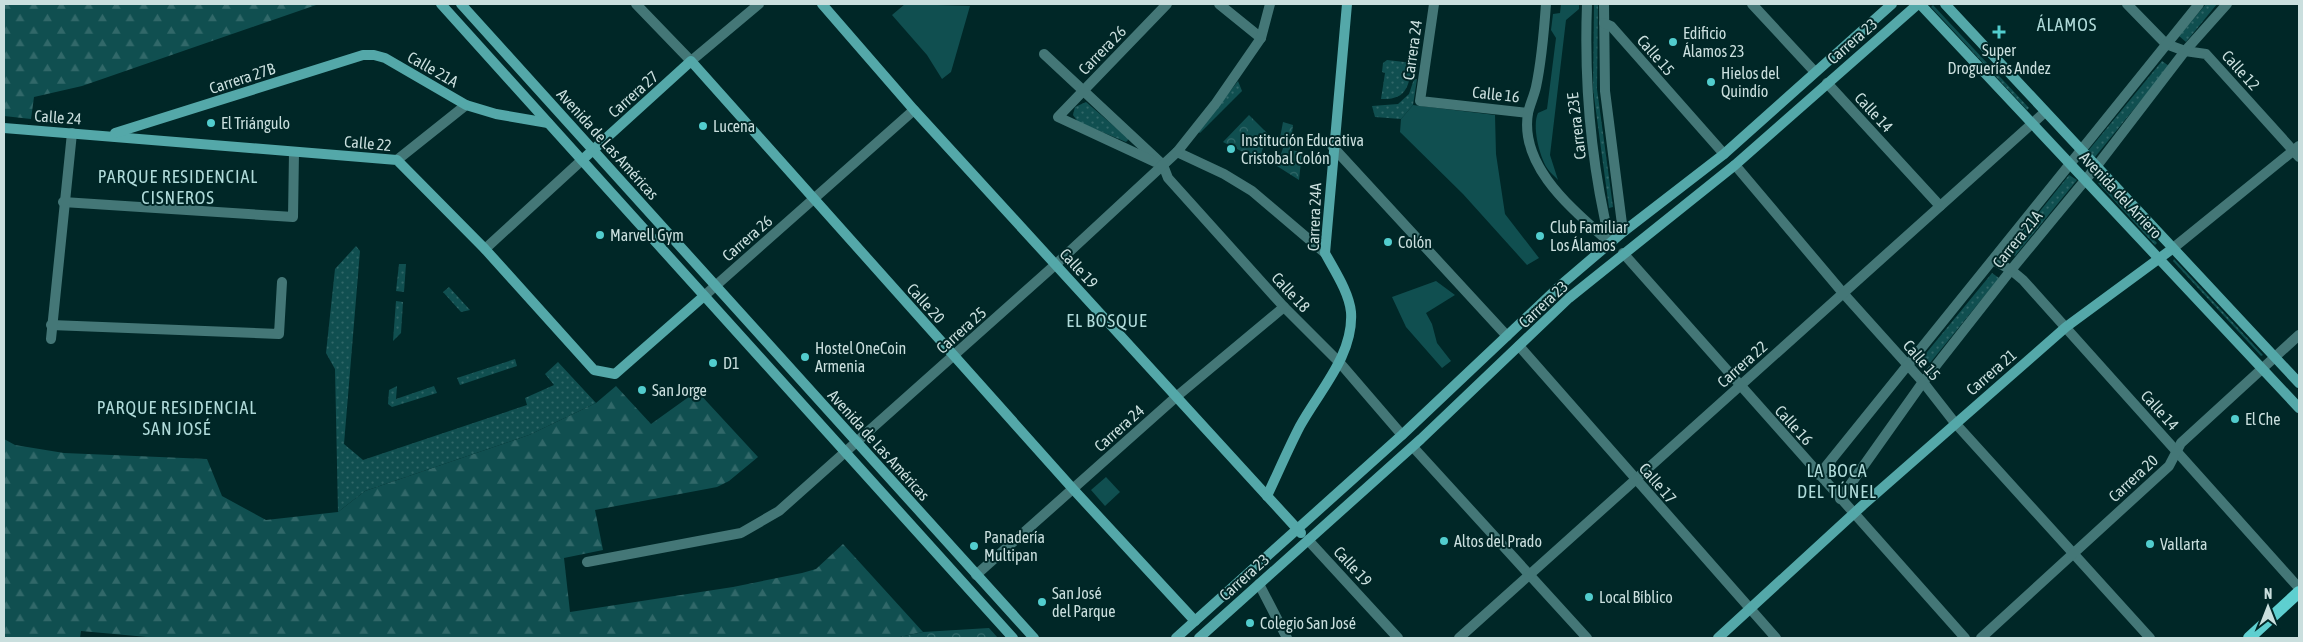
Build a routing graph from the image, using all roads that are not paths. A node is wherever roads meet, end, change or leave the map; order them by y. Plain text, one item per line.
1 (441, 4) edge
2 (461, 4) edge
3 (636, 4) edge
4 (759, 4) edge
5 (822, 4) edge
6 (1167, 4) edge
7 (1219, 4) edge
8 (1270, 4) edge
9 (1347, 4) edge
10 (1434, 4) edge
11 (1546, 4) edge
12 (1587, 4) edge
13 (1604, 4) edge
14 (1752, 4) edge
15 (1892, 4) edge
16 (1919, 4) edge
17 (1945, 4) edge
18 (2126, 4) edge
19 (2199, 4) edge
20 (2227, 4) edge
21 (1604, 23) junction
22 (1261, 38) junction
23 (2166, 44) junction
24 (2185, 51) junction
25 (1044, 54) dead end
26 (384, 58) joint
27 (691, 61) junction
28 (1815, 72) junction
29 (1827, 83) junction
30 (1084, 90) junction
31 (1420, 101) joint
32 (466, 106) junction
33 (914, 110) junction
34 (2045, 112) junction
35 (1528, 113) junction
36 (548, 123) junction
37 (2032, 124) junction
38 (4, 128) edge
39 (72, 133) junction
40 (109, 135) junction
41 (1332, 146) junction
42 (593, 150) junction
43 (2080, 150) junction
44 (2297, 151) edge
45 (294, 152) junction
46 (1177, 152) junction
47 (1724, 154) junction
48 (398, 160) junction
49 (582, 160) junction
50 (2070, 163) junction
51 (1163, 165) junction
52 (1736, 165) junction
53 (2096, 167) junction
54 (2085, 180) junction
55 (813, 200) junction
56 (63, 202) junction
57 (1940, 206) junction
58 (1623, 232) junction
59 (1610, 243) junction
60 (485, 249) junction
61 (2172, 249) junction
62 (1324, 252) junction
63 (1623, 253) junction
64 (2158, 257) junction
65 (1992, 260) junction
66 (1056, 265) junction
67 (2011, 270) junction
68 (282, 282) dead end
69 (715, 286) junction
70 (1843, 293) junction
71 (704, 296) junction
72 (1284, 307) junction
73 (51, 325) junction
74 (2066, 327) junction
75 (2299, 335) edge
76 (1507, 336) junction
77 (51, 339) dead end
78 (1519, 346) junction
79 (954, 356) junction
80 (2274, 356) junction
81 (1340, 363) junction
82 (1906, 365) junction
83 (2262, 367) junction
84 (594, 370) joint
85 (1922, 382) junction
86 (2299, 383) edge
87 (1740, 386) junction
88 (1176, 397) junction
89 (2299, 408) edge
90 (1955, 424) junction
91 (1402, 435) junction
92 (856, 444) junction
93 (1413, 447) junction
94 (2178, 453) junction
95 (845, 454) junction
96 (1819, 475) junction
97 (1636, 479) junction
98 (1073, 489) junction
99 (1267, 496) junction
100 (1840, 499) junction
101 (1852, 514) junction
102 (1297, 528) junction
103 (1308, 540) junction
104 (2073, 552) junction
105 (588, 562) dead end
106 (976, 575) junction
107 (1528, 575) junction
108 (1259, 584) junction
109 (2299, 588) edge
110 (2299, 592) edge
111 (1750, 610) junction
112 (1195, 621) junction
113 (1013, 638) edge
114 (1034, 638) edge
115 (1176, 638) edge
116 (1199, 638) edge
117 (1288, 638) edge
118 (1398, 638) edge
119 (1458, 638) edge
120 (1587, 638) edge
121 (1718, 638) edge
122 (1776, 638) edge
123 (1964, 638) edge
124 (1981, 638) edge
125 (2150, 638) edge
126 (2249, 638) edge

1 - 36 street, Avenida de Las Américas
2 - 42 street, Avenida de Las Américas
3 - 27 street, Calle 20
4 - 27 street, Carrera 27
5 - 33 street, Calle 19
6 - 30 street, Carrera 26
7 - 22 street
8 - 22 street, Carrera 25
9 - 41 street, Carrera 24A
10 - 31 street, Carrera 24
11 - 35 street
12 - 59 street, Carrera 23E
13 - 21 street, Carrera 23E
14 - 28 street
15 - 28 street, Carrera 23
16 - 29 street, Carrera 23
16 - 37 street, Avenida del Arriero
17 - 34 street, Avenida del Arriero
18 - 23 street, Calle 12
19 - 23 street, Carrera 21A
20 - 24 street, Carrera 21A
21 - 47 street, Calle 15
21 - 58 street, Carrera 23E
22 - 46 street, Carrera 25
23 - 24 street, Calle 12
23 - 43 street, Carrera 21A
24 - 44 street, Calle 12
24 - 53 street, Carrera 21A
25 - 30 street, Calle 18
26 - 32 street, Calle 21A
26 - 40 street, Carrera 27B
27 - 42 street, Carrera 27
27 - 55 street, Calle 20
28 - 47 street, Carrera 23
29 - 52 street, Carrera 23
29 - 57 street, Calle 14
30 - 51 street, Calle 18
30 - 51 street, Carrera 26
31 - 35 street, Calle 16
32 - 36 street, Calle 21A
32 - 48 street
33 - 55 street, Carrera 26
33 - 66 street, Calle 19
34 - 37 street, Carrera 22
34 - 43 street, Avenida del Arriero
35 - 59 street, Calle 16
36 - 49 street, Avenida de Las Américas
37 - 50 street, Avenida del Arriero
37 - 57 street, Carrera 22
38 - 39 street, Calle 24
39 - 40 street, Calle 24
39 - 56 street
40 - 45 street, Calle 22
41 - 62 street, Carrera 24A
41 - 76 street
42 - 49 street, Carrera 27
42 - 69 street, Avenida de Las Américas
43 - 50 street, Carrera 21A
43 - 53 street, Avenida del Arriero
44 - 61 street, Carrera 21
45 - 48 street, Calle 22
45 - 56 street
46 - 51 street, Carrera 25
46 - 62 street
47 - 58 street, Carrera 23
48 - 60 street, Calle 22
49 - 60 street, Carrera 27
49 - 71 street, Avenida de Las Américas
50 - 54 street, Avenida del Arriero
50 - 65 street, Carrera 21A
51 - 66 street, Carrera 25
51 - 72 street, Calle 18
52 - 63 street, Carrera 23
52 - 70 street, Calle 15
53 - 54 street, Carrera 21A
53 - 61 street, Avenida del Arriero
54 - 64 street, Avenida del Arriero
54 - 67 street, Carrera 21A
55 - 69 street, Carrera 26
55 - 79 street, Calle 20
56 - 73 street
57 - 70 street, Carrera 22
58 - 59 street, Carrera 23
59 - 76 street, Carrera 23
60 - 84 street, Calle 22
61 - 64 street, Carrera 21
61 - 80 street, Avenida del Arriero
62 - 81 street, Carrera 24A
63 - 78 street, Carrera 23
63 - 87 street, Calle 16
64 - 74 street, Carrera 21
64 - 83 street, Avenida del Arriero
65 - 67 street, Calle 14
65 - 82 street, Carrera 21A
66 - 79 street, Carrera 25
66 - 88 street, Calle 19
67 - 74 street, Calle 14
67 - 85 street, Carrera 21A
68 - 73 street
69 - 71 street, Carrera 26
69 - 92 street, Avenida de Las Américas
70 - 82 street, Calle 15
70 - 87 street, Carrera 22
71 - 84 street, Carrera 26
71 - 95 street, Avenida de Las Américas
72 - 81 street, Calle 18
72 - 88 street, Carrera 24
73 - 77 street
74 - 90 street, Carrera 21
74 - 94 street, Calle 14
75 - 80 street, Carrera 20
76 - 91 street, Carrera 23
78 - 93 street, Carrera 23
78 - 97 street, Calle 17
79 - 92 street, Carrera 25
79 - 98 street, Calle 20
80 - 83 street, Carrera 20
80 - 86 street, Avenida del Arriero
81 - 91 street, Calle 18
81 - 99 street, Carrera 24A
82 - 85 street, Calle 15
82 - 96 street, Carrera 21A
83 - 89 street, Avenida del Arriero
83 - 94 street, Carrera 20
85 - 90 street, Calle 15
85 - 100 street, Carrera 21A
87 - 96 street, Calle 16
87 - 97 street, Carrera 22
88 - 98 street, Carrera 24
88 - 99 street, Calle 19
90 - 101 street, Carrera 21
90 - 104 street, Calle 15
91 - 102 street, Carrera 23
92 - 95 street, Carrera 25
92 - 106 street, Avenida de Las Américas
93 - 103 street, Carrera 23
93 - 107 street
94 - 104 street, Carrera 20
94 - 109 street, Calle 14
95 - 105 street, Carrera 25
95 - 113 street, Avenida de Las Américas
96 - 100 street, Calle 16
97 - 107 street, Carrera 22
97 - 111 street, Calle 17
98 - 106 street, Carrera 24
98 - 112 street, Calle 20
99 - 102 street, Calle 19
100 - 101 street, Calle 16
101 - 111 street, Carrera 21
101 - 123 street, Calle 16
102 - 103 street, Calle 19
102 - 112 street, Carrera 23
103 - 108 street, Carrera 23
103 - 118 street, Calle 19
104 - 124 street, Carrera 20
104 - 125 street, Calle 15
106 - 114 street, Avenida de Las Américas
107 - 119 street, Carrera 22
107 - 120 street
108 - 116 street, Carrera 23
108 - 117 street
110 - 126 main road
111 - 121 street, Carrera 21
111 - 122 street, Calle 17
112 - 115 street, Carrera 23

